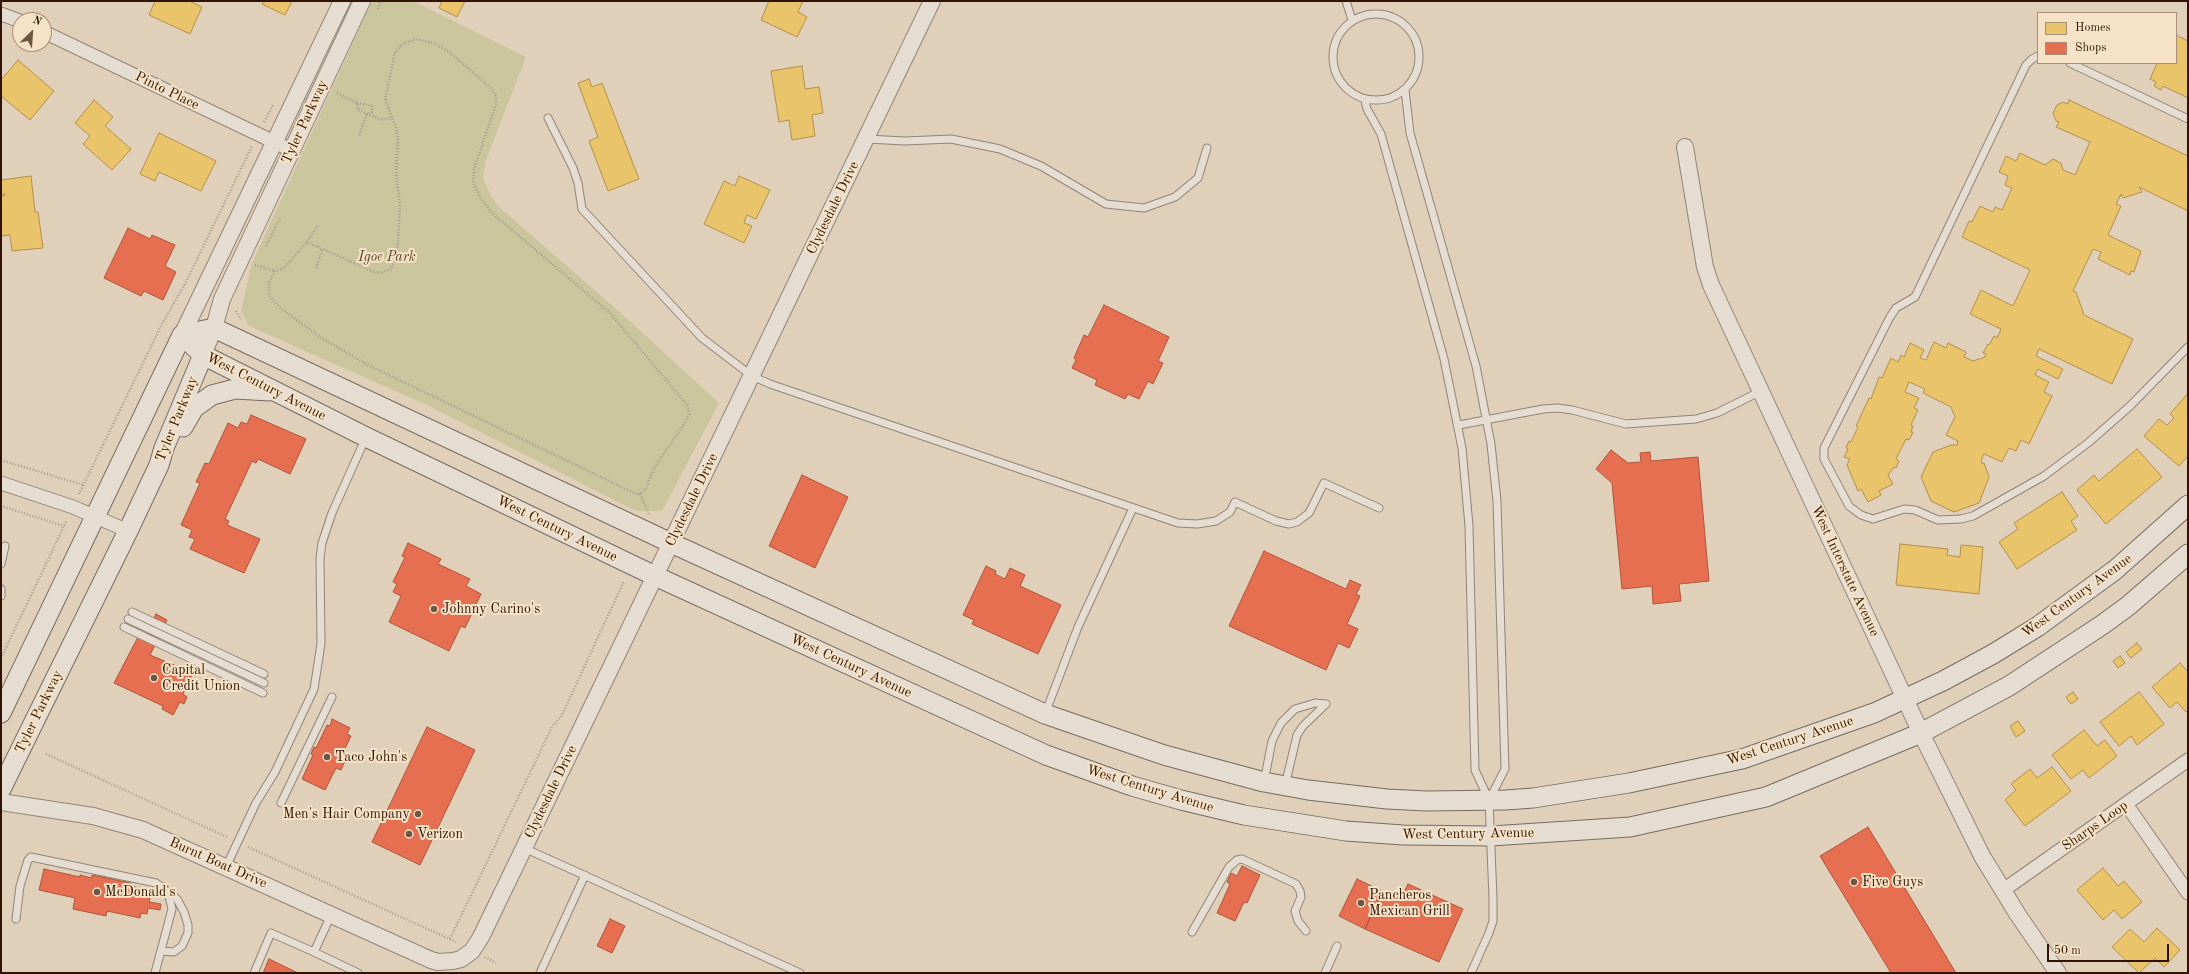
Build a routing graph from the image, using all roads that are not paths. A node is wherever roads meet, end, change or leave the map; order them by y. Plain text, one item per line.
1 (342, 1) edge
2 (362, 1) edge
3 (932, 1) edge
4 (1346, 1) edge
5 (1, 14) edge
6 (12, 18) edge
7 (1352, 20) junction
8 (52, 36) edge
9 (2037, 56) edge
10 (2072, 64) edge
11 (1405, 90) junction
12 (1365, 100) junction
13 (548, 118) dead end
14 (2188, 119) edge
15 (866, 139) junction
16 (274, 142) junction
17 (1207, 148) dead end
18 (1685, 148) dead end
19 (291, 150) junction
20 (214, 328) junction
21 (182, 335) junction
22 (2188, 347) edge
23 (203, 355) junction
24 (752, 376) junction
25 (1761, 391) junction
26 (273, 392) junction
27 (1487, 419) junction
28 (1458, 425) junction
29 (366, 437) junction
30 (159, 465) junction
31 (1, 483) edge
32 (2188, 505) edge
33 (1133, 508) junction
34 (1379, 508) dead end
35 (95, 516) junction
36 (128, 532) junction
37 (671, 543) junction
38 (4, 546) dead end
39 (2188, 554) edge
40 (1, 564) edge
41 (655, 576) junction
42 (1, 589) edge
43 (1, 596) edge
44 (132, 612) dead end
45 (128, 619) dead end
46 (124, 627) dead end
47 (264, 674) dead end
48 (264, 683) dead end
49 (263, 693) dead end
50 (332, 697) dead end
51 (1906, 699) junction
52 (1, 713) edge
53 (1045, 714) junction
54 (1921, 733) junction
55 (2188, 760) edge
56 (1264, 782) junction
57 (1285, 786) junction
58 (1, 790) edge
59 (1489, 800) junction
60 (1, 802) edge
61 (281, 803) dead end
62 (2126, 804) junction
63 (1491, 836) junction
64 (524, 848) junction
65 (226, 867) junction
66 (585, 875) junction
67 (167, 890) junction
68 (2002, 891) junction
69 (2188, 893) edge
70 (332, 913) junction
71 (16, 919) dead end
72 (1306, 931) dead end
73 (1192, 932) dead end
74 (1337, 946) dead end
75 (162, 951) junction
76 (314, 952) junction
77 (424, 957) joint
78 (154, 973) edge
79 (254, 973) edge
80 (358, 973) edge
81 (540, 973) edge
82 (800, 973) edge
83 (1325, 973) edge
84 (1471, 973) edge
85 (2058, 973) edge

1 - 16 street, Tyler Parkway
2 - 19 street, Tyler Parkway
3 - 15 street, Clydesdale Drive
4 - 7 lane
5 - 6 street
7 - 11 lane
7 - 12 lane
8 - 16 street, Pinto Place
9 - 22 lane
10 - 14 lane
11 - 12 lane
11 - 27 lane
12 - 28 lane
13 - 24 lane
15 - 17 lane
15 - 24 street, Clydesdale Drive
16 - 19 street, Pinto Place
16 - 21 street, Tyler Parkway
18 - 25 street, West Interstate Avenue
19 - 20 street, Tyler Parkway
20 - 21 main road, West Century Avenue
20 - 23 street, Tyler Parkway
20 - 37 main road, West Century Avenue
21 - 23 main road, West Century Avenue
21 - 35 main road, Tyler Parkway
23 - 26 main road, West Century Avenue
23 - 30 main road, Tyler Parkway
24 - 33 lane
24 - 37 street, Clydesdale Drive
25 - 27 lane
25 - 51 street, West Interstate Avenue
26 - 29 main road, West Century Avenue
26 - 30 main road
27 - 28 lane
27 - 59 lane
28 - 59 lane
29 - 41 main road, West Century Avenue
29 - 65 lane
30 - 36 main road, Tyler Parkway
31 - 35 street
32 - 51 main road, West Century Avenue
33 - 34 lane
33 - 53 lane
35 - 36 street
35 - 52 main road, Tyler Parkway
36 - 58 main road, Tyler Parkway
37 - 41 street, Clydesdale Drive
37 - 53 main road, West Century Avenue
38 - 40 lane
39 - 54 main road, West Century Avenue
41 - 63 main road, West Century Avenue
41 - 64 street, Clydesdale Drive
42 - 43 lane
44 - 47 lane
45 - 48 lane
46 - 49 lane
50 - 61 lane
51 - 54 street, West Interstate Avenue
51 - 59 main road, West Century Avenue
53 - 56 main road, West Century Avenue
54 - 63 main road, West Century Avenue
54 - 68 street, West Interstate Avenue
55 - 62 street, Sharps Loop
56 - 57 main road, West Century Avenue
56 - 57 lane
57 - 59 main road, West Century Avenue
59 - 63 lane
60 - 65 street, Burnt Boat Drive
62 - 68 street, Sharps Loop
62 - 69 street
63 - 84 lane
64 - 66 lane
64 - 77 street, Clydesdale Drive
65 - 70 street, Burnt Boat Drive
66 - 81 lane
66 - 82 lane
67 - 71 lane
67 - 75 lane
67 - 75 lane
68 - 85 street, West Interstate Avenue
70 - 76 lane
70 - 77 street, Burnt Boat Drive
72 - 73 lane
74 - 83 lane
75 - 78 lane
76 - 79 lane
76 - 80 lane

